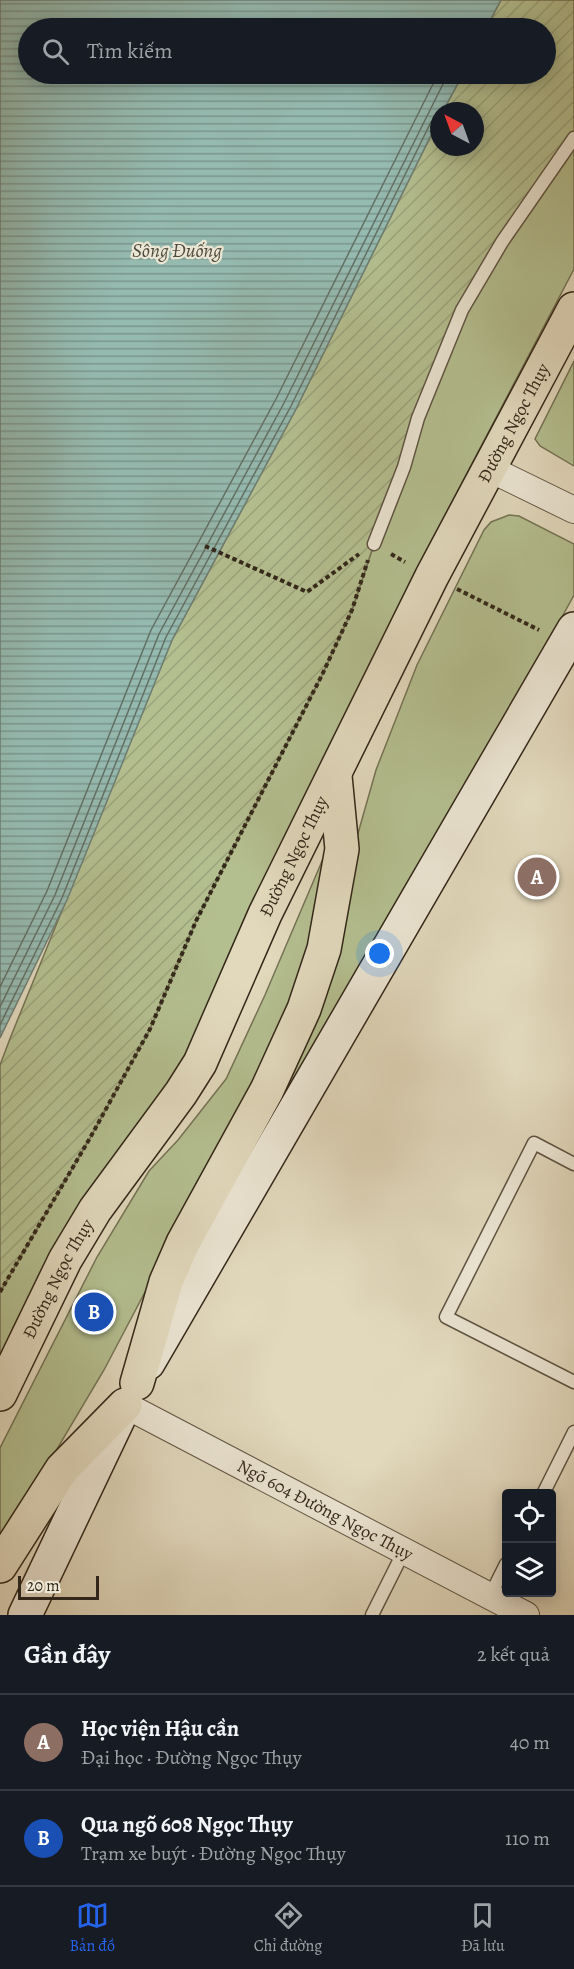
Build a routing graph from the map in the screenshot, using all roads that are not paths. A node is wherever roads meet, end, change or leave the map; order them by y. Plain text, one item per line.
1 (574, 138) edge
2 (574, 309) edge
3 (490, 469) junction
4 (574, 510) edge
5 (374, 544) road end
6 (570, 636) edge
7 (335, 776) junction
8 (574, 1164) edge
9 (574, 1382) edge
10 (0, 1394) edge
11 (131, 1394) junction
12 (574, 1432) edge
13 (546, 1489) edge
14 (404, 1551) junction
15 (0, 1566) edge
16 (502, 1573) edge
17 (490, 1596) junction
18 (25, 1615) edge
19 (372, 1615) edge
20 (526, 1615) edge

1 - 5 lane
2 - 3 main road, Đường Ngọc Thụy
3 - 4 street
3 - 7 main road, Đường Ngọc Thụy
6 - 11 street
7 - 10 main road, Đường Ngọc Thụy
7 - 11 main road
8 - 9 lane
11 - 14 street, Ngõ 604 Đường Ngọc Thụy
11 - 15 main road
11 - 18 street
12 - 13 lane
14 - 17 street, Ngõ 604 Đường Ngọc Thụy
14 - 19 lane
16 - 17 lane
17 - 20 street, Ngõ 604 Đường Ngọc Thụy

